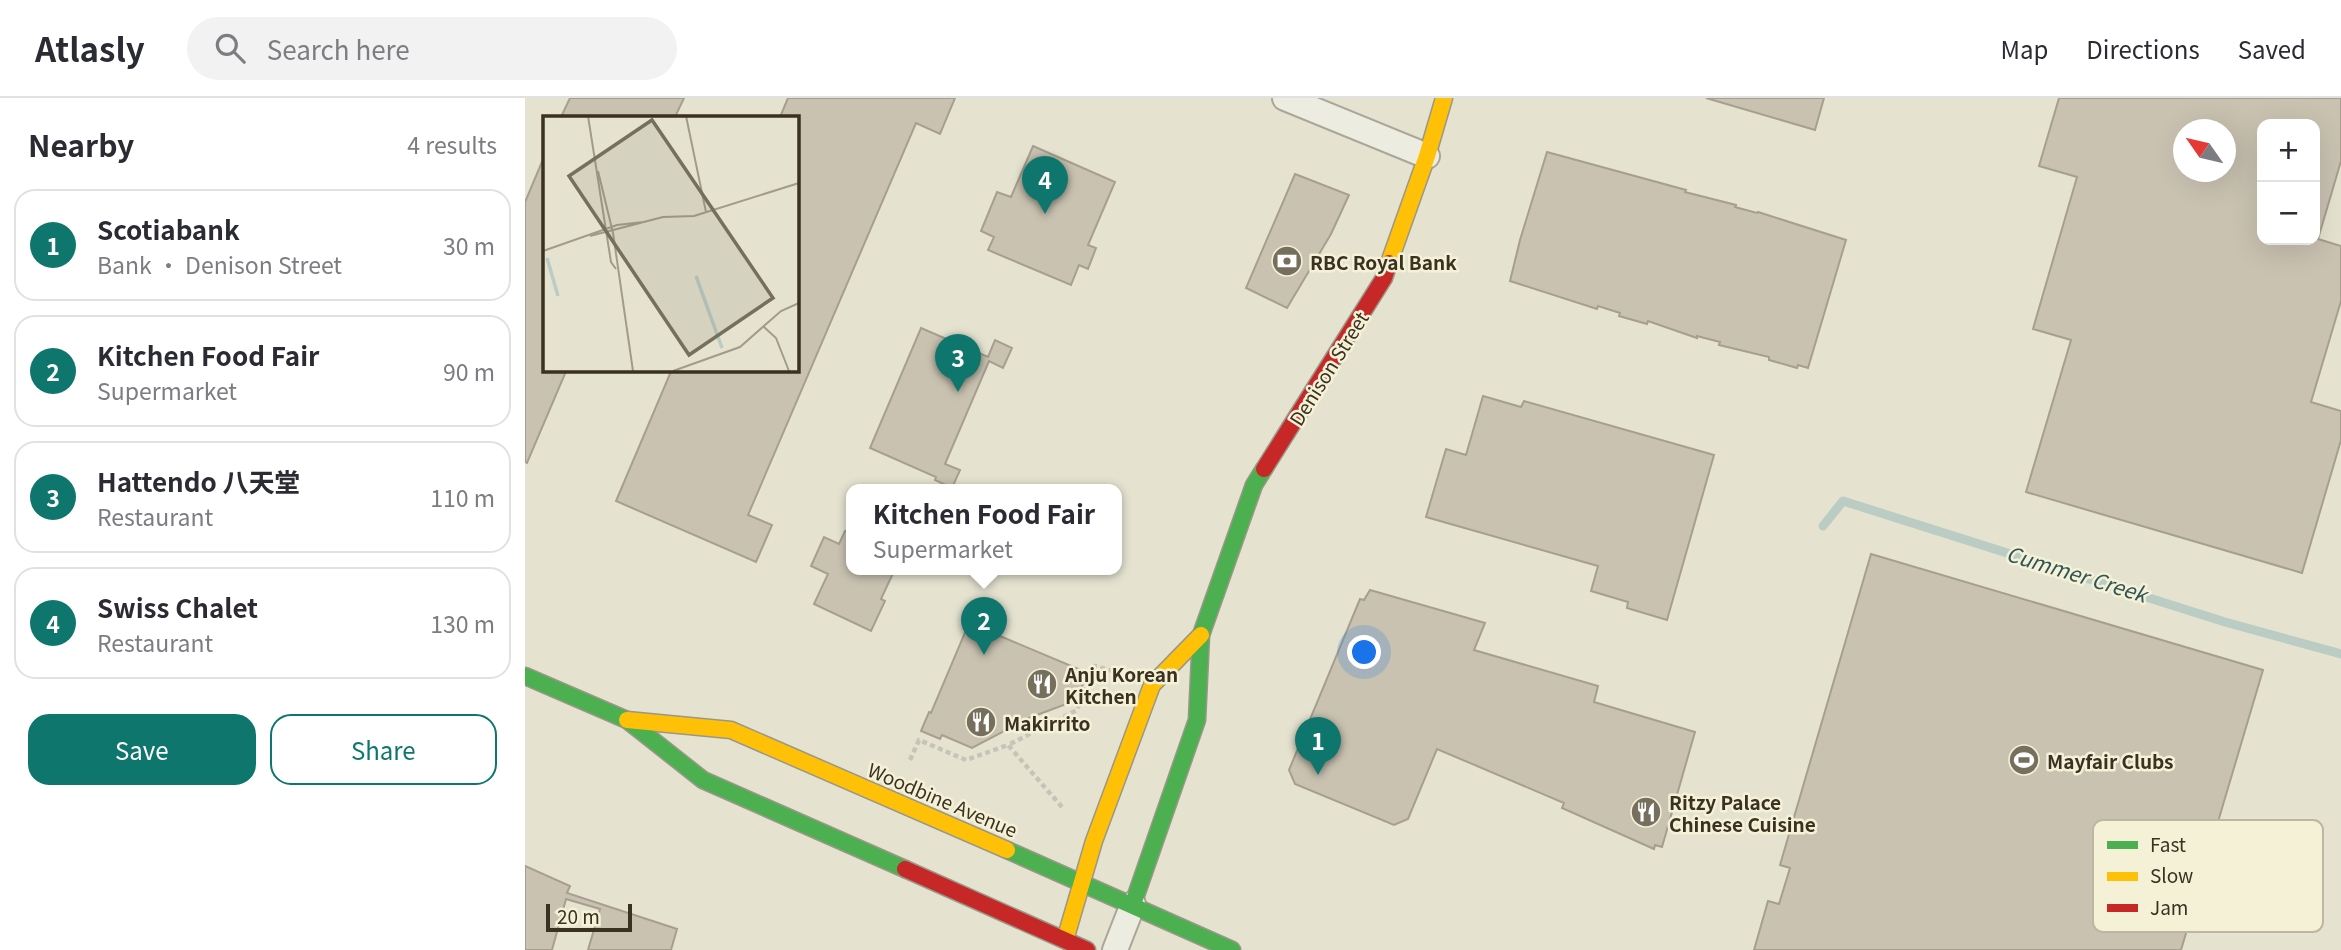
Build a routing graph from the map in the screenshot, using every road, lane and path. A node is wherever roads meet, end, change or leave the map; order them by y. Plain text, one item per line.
1 (1285, 98) edge
2 (1444, 98) edge
3 (1427, 156) junction
4 (1201, 635) junction
5 (1116, 672) dead end
6 (525, 676) edge
7 (627, 720) junction
8 (1008, 745) junction
9 (910, 760) dead end
10 (1062, 807) dead end
11 (1082, 882) junction
12 (1133, 904) junction
13 (1071, 947) edge
14 (1115, 950) edge
15 (1232, 950) edge

1 - 3 street
2 - 3 main road, Denison Street
3 - 4 main road, Denison Street
4 - 11 main road, Denison Street
4 - 12 main road, Denison Street
5 - 8 path
6 - 7 main road, Woodbine Avenue
7 - 11 main road, Woodbine Avenue
7 - 13 main road, Woodbine Avenue
8 - 9 path
8 - 10 path
11 - 12 main road, Woodbine Avenue
11 - 13 main road, Denison Street
12 - 14 street, Denison Street
12 - 15 main road, Woodbine Avenue

